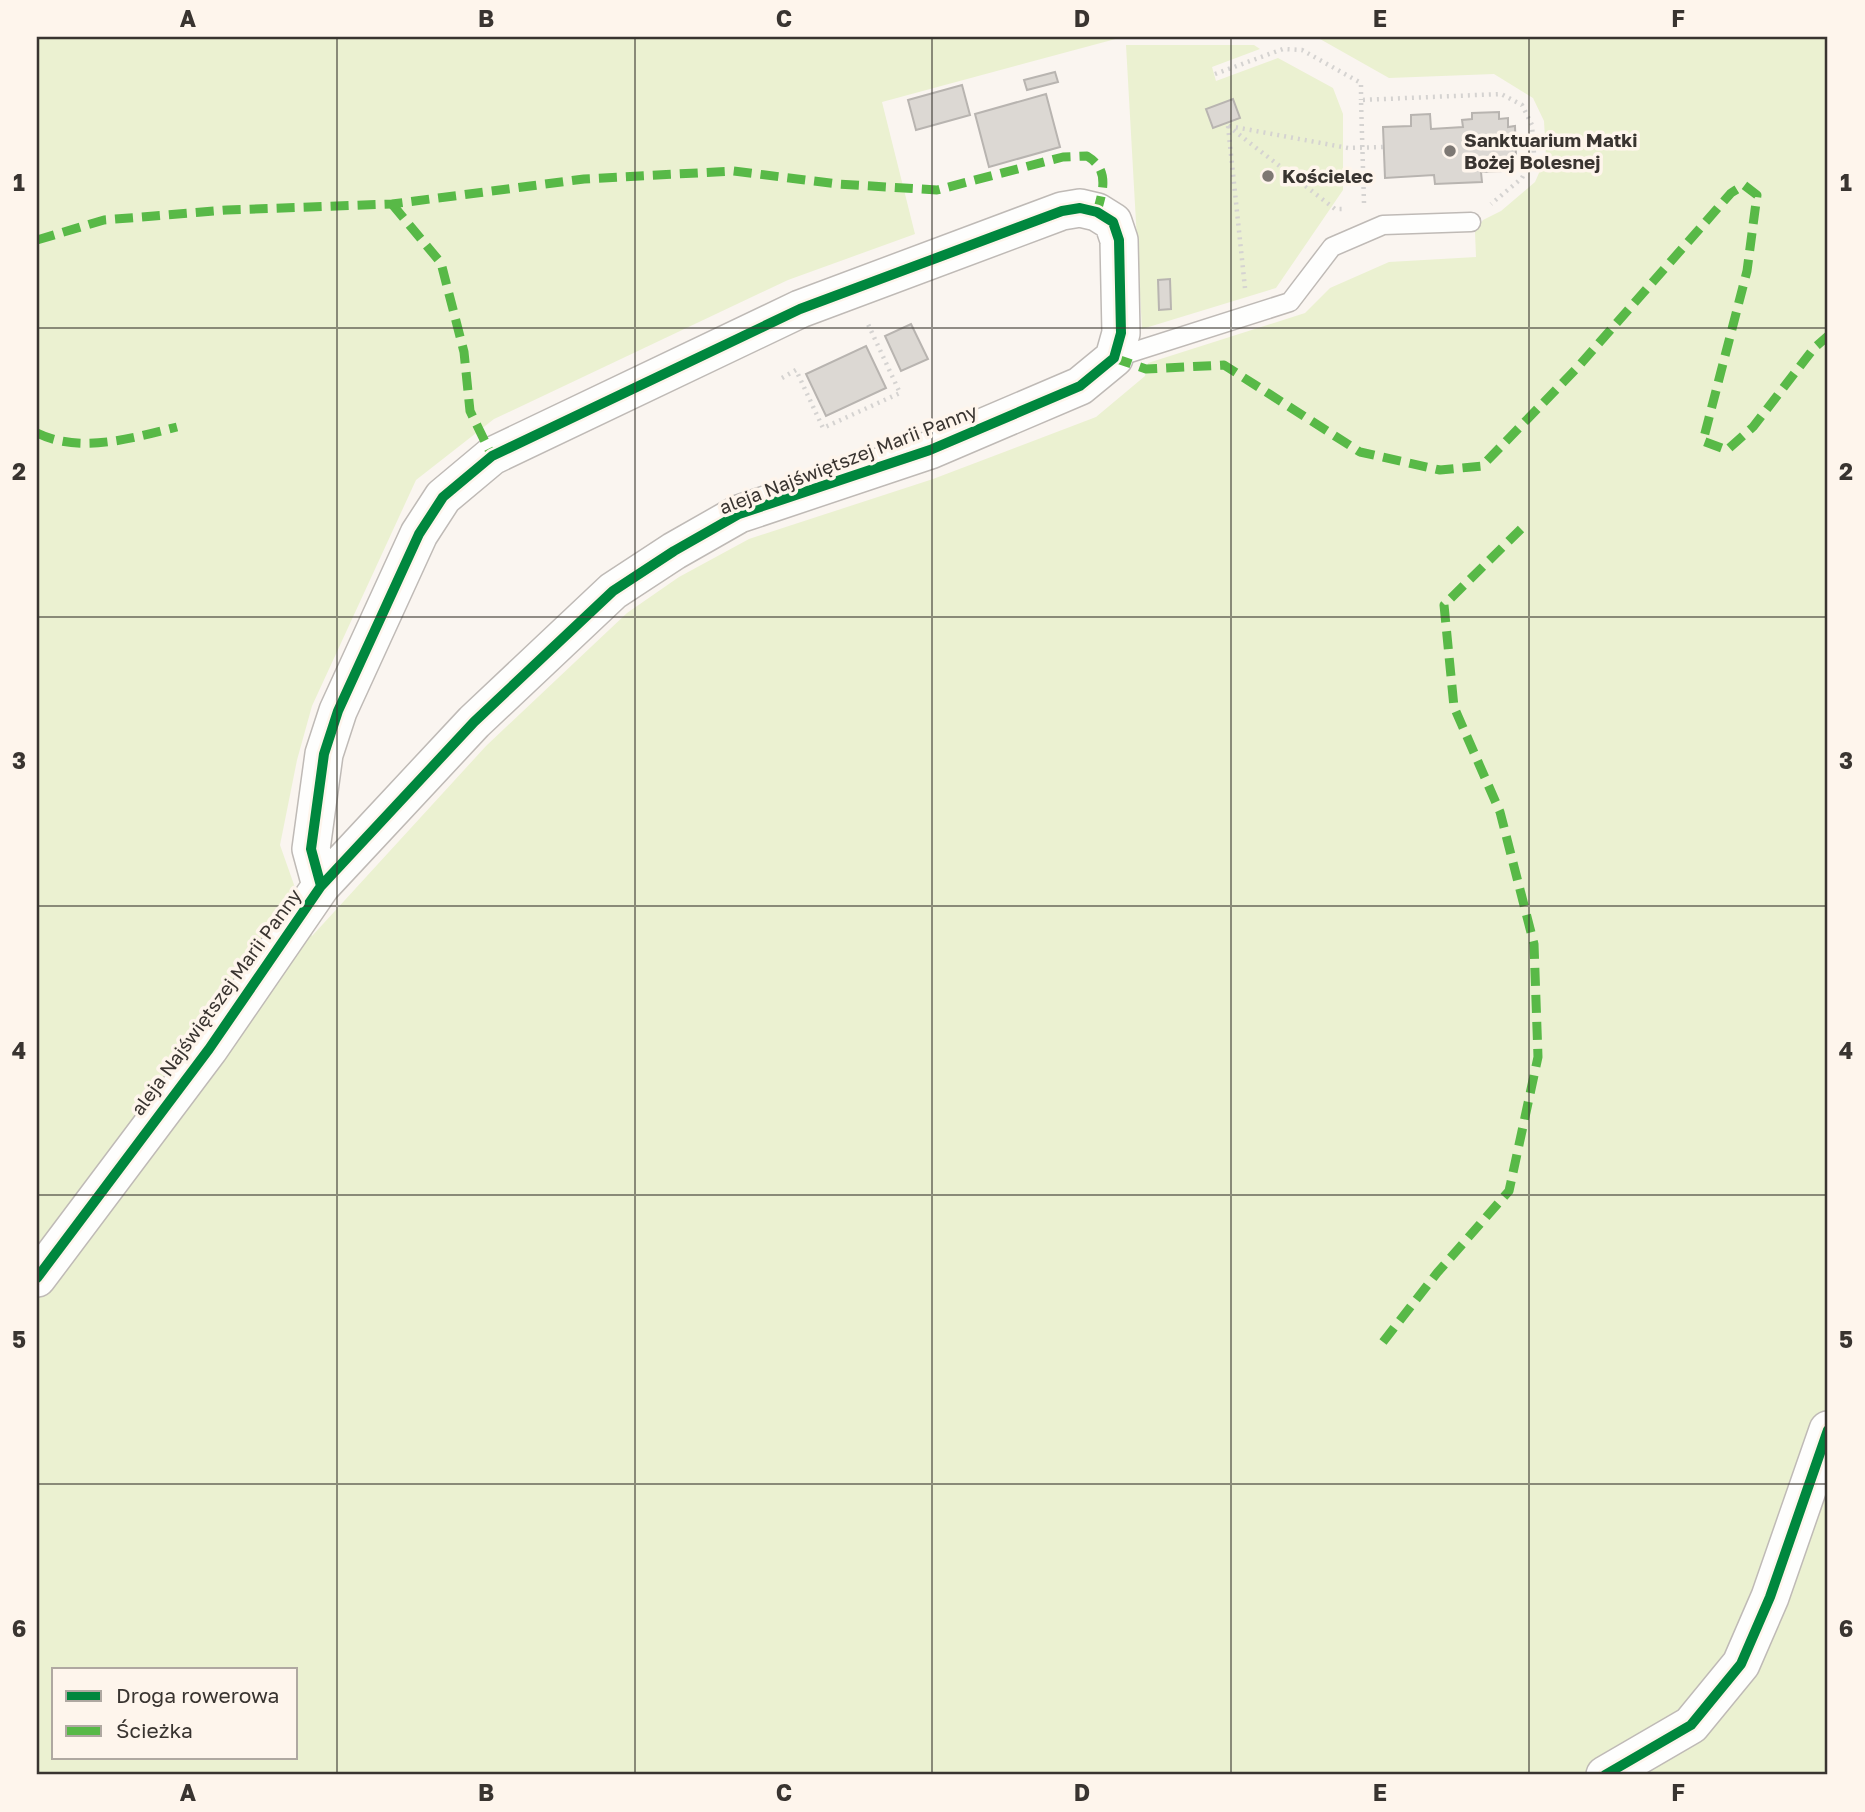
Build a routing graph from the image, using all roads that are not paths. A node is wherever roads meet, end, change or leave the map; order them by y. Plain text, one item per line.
1 (1471, 222) dead end
2 (1114, 358) junction
3 (321, 886) junction
4 (37, 1278) edge
5 (1828, 1430) edge
6 (1605, 1775) edge

1 - 2 lane
2 - 3 street, aleja Najświętszej Marii Panny
2 - 3 street
3 - 4 street, aleja Najświętszej Marii Panny
5 - 6 street

